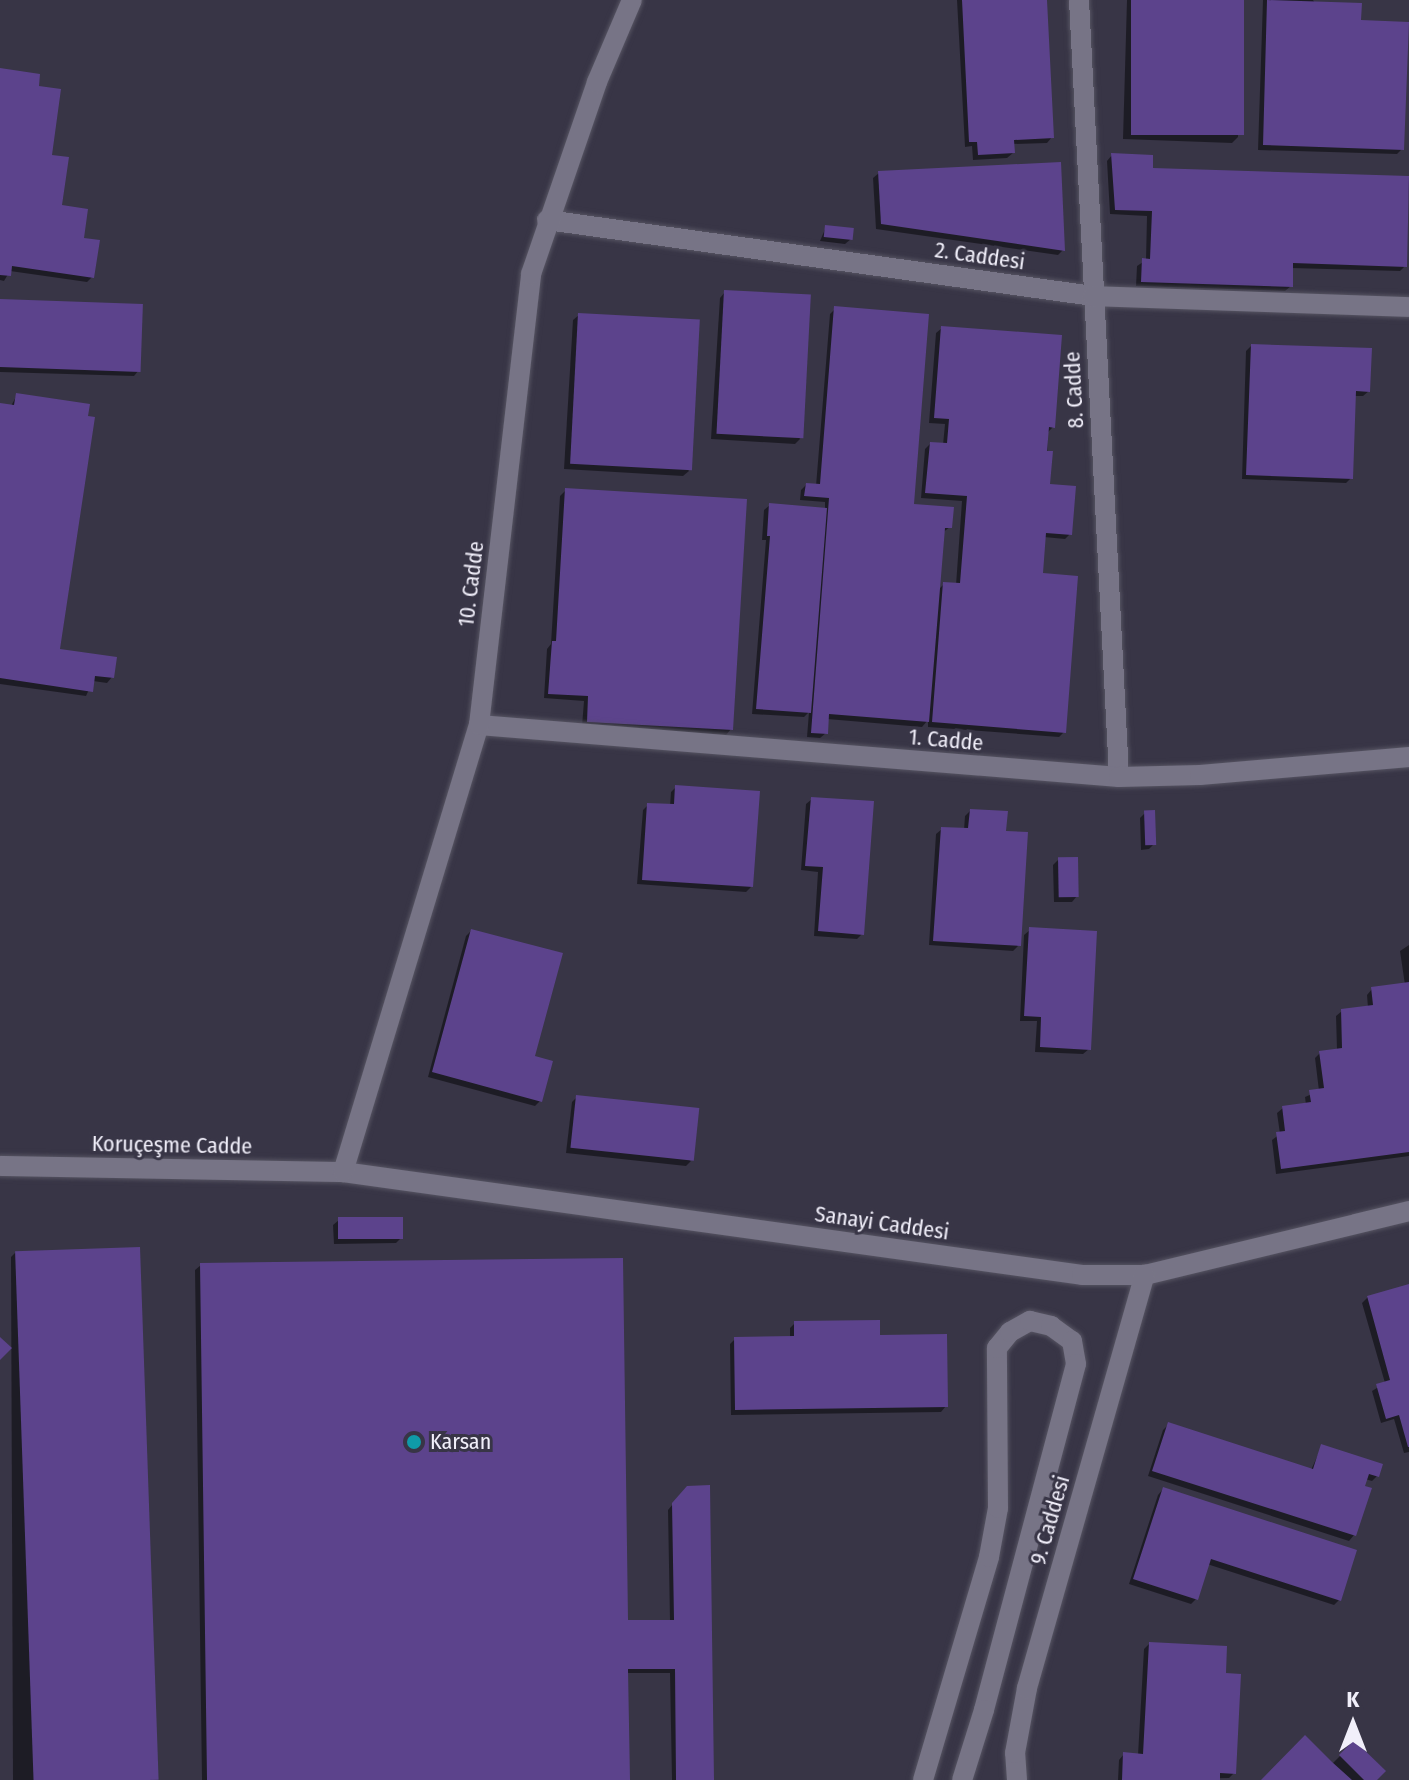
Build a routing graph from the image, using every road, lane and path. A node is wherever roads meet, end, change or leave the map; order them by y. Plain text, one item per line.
1 (632, 0) edge
2 (1079, 0) edge
3 (547, 220) junction
4 (1093, 296) junction
5 (1409, 307) edge
6 (479, 725) junction
7 (1409, 757) edge
8 (1119, 777) junction
9 (0, 1166) edge
10 (343, 1172) junction
11 (1409, 1211) edge
12 (1145, 1275) junction
13 (923, 1780) edge
14 (962, 1780) edge
15 (1017, 1780) edge

1 - 3 street, 10. Cadde
2 - 4 street, 8. Cadde
3 - 4 street, 2. Caddesi
3 - 6 street, 10. Cadde
4 - 5 street, 2. Caddesi
4 - 8 street, 8. Cadde
6 - 8 street, 1. Cadde
6 - 10 street, 10. Cadde
7 - 8 street, 1. Cadde
9 - 10 street, Koruçeşme Cadde
10 - 12 street, Sanayi Caddesi
11 - 12 street, Sanayi Caddesi
12 - 15 street, 9. Caddesi
13 - 14 street

